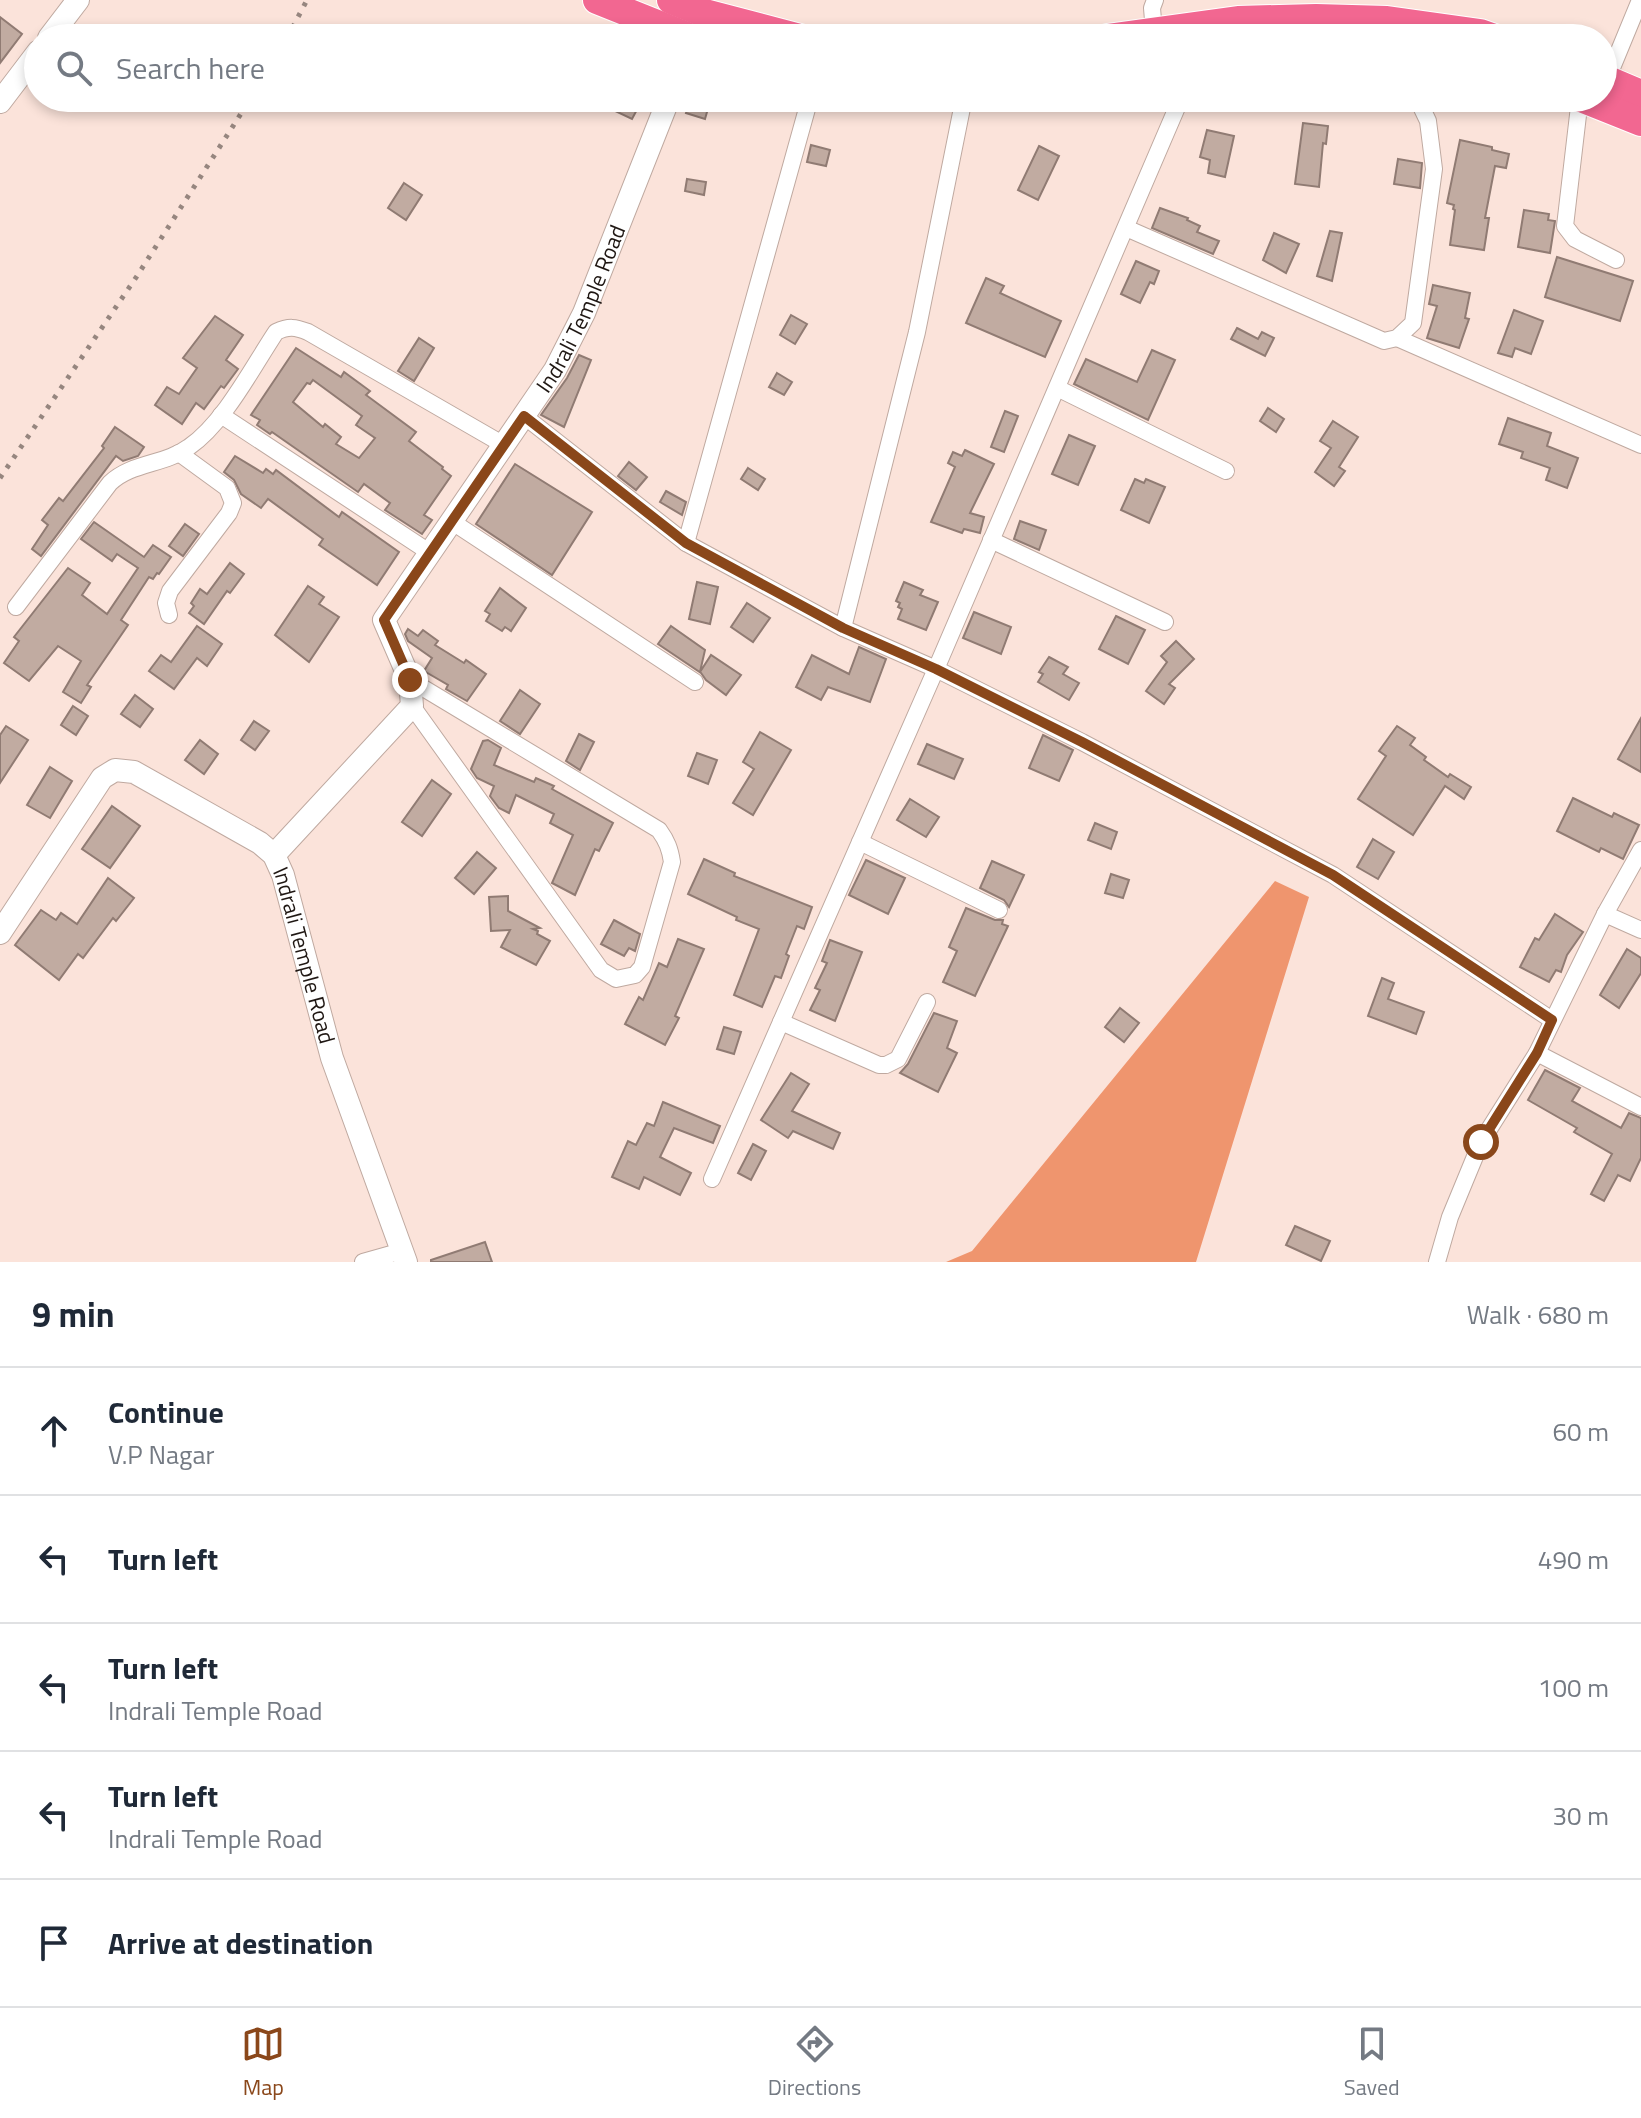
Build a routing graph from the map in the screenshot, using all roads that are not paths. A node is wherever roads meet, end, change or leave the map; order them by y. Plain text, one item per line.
1 (78, 0) edge
2 (597, 0) edge
3 (1155, 0) edge
4 (1640, 0) edge
5 (683, 2) edge
6 (60, 24) edge
7 (654, 24) edge
8 (754, 24) edge
9 (1153, 24) edge
10 (1210, 24) edge
11 (1416, 24) edge
12 (1617, 52) edge
13 (24, 70) edge
14 (1617, 84) edge
15 (1641, 94) edge
16 (0, 102) edge
17 (663, 112) edge
18 (806, 112) edge
19 (961, 112) edge
20 (1175, 112) edge
21 (1424, 112) edge
22 (1578, 112) edge
23 (1616, 112) edge
24 (1641, 122) edge
25 (1126, 228) junction
26 (1616, 260) dead end
27 (1397, 338) junction
28 (1057, 388) junction
29 (221, 415) junction
30 (524, 416) junction
31 (504, 445) junction
32 (1641, 445) edge
33 (179, 453) junction
34 (1226, 471) dead end
35 (451, 521) junction
36 (991, 540) junction
37 (686, 543) junction
38 (429, 552) junction
39 (16, 607) dead end
40 (169, 615) dead end
41 (1165, 622) dead end
42 (843, 628) junction
43 (936, 669) junction
44 (410, 680) junction
45 (695, 682) dead end
46 (412, 706) junction
47 (860, 842) junction
48 (1641, 850) edge
49 (274, 855) junction
50 (999, 910) dead end
51 (1605, 914) junction
52 (1641, 930) edge
53 (0, 933) edge
54 (927, 1002) dead end
55 (1552, 1020) junction
56 (781, 1022) junction
57 (1537, 1053) junction
58 (1641, 1107) edge
59 (712, 1179) dead end
60 (404, 1256) edge
61 (363, 1262) edge
62 (1437, 1262) edge

1 - 6 street
2 - 7 highway
3 - 9 street
4 - 12 street
5 - 8 highway
10 - 11 highway
13 - 16 street
14 - 15 highway
17 - 30 street, Indrali Temple Road
18 - 37 street
19 - 42 street
20 - 25 street
21 - 27 street
22 - 26 street
23 - 24 highway
25 - 27 street
25 - 28 street
27 - 32 street
28 - 34 street
28 - 36 street
29 - 31 street
29 - 33 street
29 - 38 street
30 - 31 street, Indrali Temple Road
30 - 37 street
31 - 35 street, Indrali Temple Road
33 - 39 street
33 - 40 street
35 - 38 street, Indrali Temple Road
35 - 45 street
36 - 41 street
36 - 43 street
37 - 42 street
38 - 44 street, Indrali Temple Road
42 - 43 street
43 - 47 street
43 - 55 street
44 - 46 street, Indrali Temple Road
44 - 46 street
46 - 49 street, Indrali Temple Road
47 - 50 street
47 - 56 street
48 - 51 street
49 - 53 street
49 - 60 street, Indrali Temple Road
51 - 52 street
51 - 55 street
54 - 56 street
55 - 57 street
56 - 59 street
57 - 58 street
57 - 62 street
60 - 61 street

